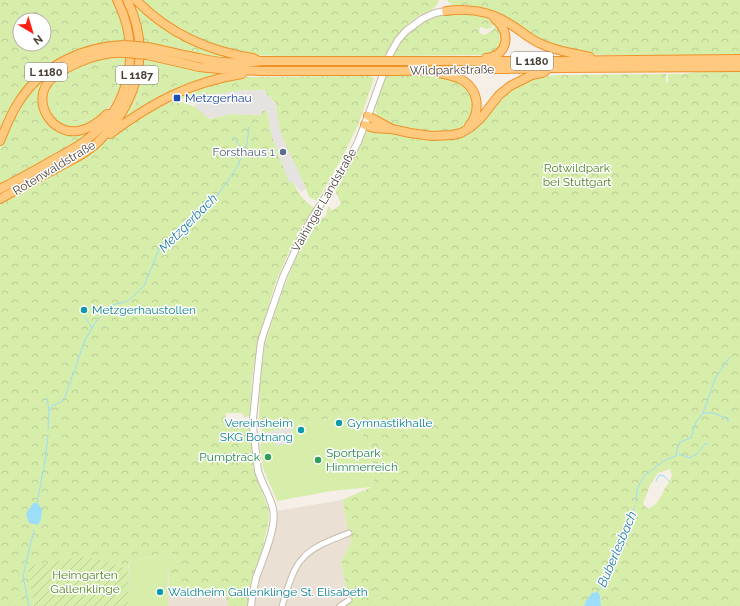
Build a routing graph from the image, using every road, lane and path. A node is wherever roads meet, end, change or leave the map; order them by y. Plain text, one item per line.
1 (117, 0) edge
2 (127, 0) edge
3 (136, 0) edge
4 (446, 11) joint
5 (490, 15) junction
6 (125, 49) junction
7 (146, 51) junction
8 (740, 59) edge
9 (606, 60) junction
10 (261, 61) junction
11 (458, 62) junction
12 (740, 67) edge
13 (552, 68) junction
14 (429, 71) junction
15 (260, 72) junction
16 (115, 107) junction
17 (368, 116) junction
18 (365, 125) junction
19 (392, 129) junction
20 (464, 131) junction
21 (100, 140) junction
22 (0, 141) edge
23 (0, 189) edge
24 (0, 199) edge
25 (349, 533) dead end
26 (349, 600) dead end
27 (251, 606) edge
28 (282, 606) edge
29 (340, 606) edge

1 - 16 highway, L 1187
2 - 21 highway, Rotenwaldstraße / L 1187
3 - 10 highway
4 - 5 highway, L 1180
4 - 17 street, Vaihinger Landstraße
5 - 9 highway, L 1180
5 - 11 highway, L 1180
6 - 7 highway, L 1180, bridge
6 - 16 highway, L 1180
6 - 22 highway, L 1180
7 - 10 highway, L 1180
7 - 15 highway, L 1180
8 - 9 highway, Wildparkstraße / L 1180
9 - 11 highway, Wildparkstraße / L 1180
10 - 11 highway, Wildparkstraße / L 1180, bridge
12 - 13 highway, Wildparkstraße / L 1180
13 - 14 highway, Wildparkstraße / L 1180
13 - 20 highway, L 1180
14 - 15 highway, Wildparkstraße / L 1180, bridge
14 - 20 highway, L 1180
15 - 21 highway, L 1180
16 - 23 highway, Rotenwaldstraße / L 1187
17 - 18 street, Vaihinger Landstraße
17 - 19 highway, L 1180
18 - 19 highway, L 1180
18 - 27 street, Vaihinger Landstraße
19 - 20 highway, L 1180
21 - 24 highway, Rotenwaldstraße / L 1187
25 - 28 street
26 - 29 street

